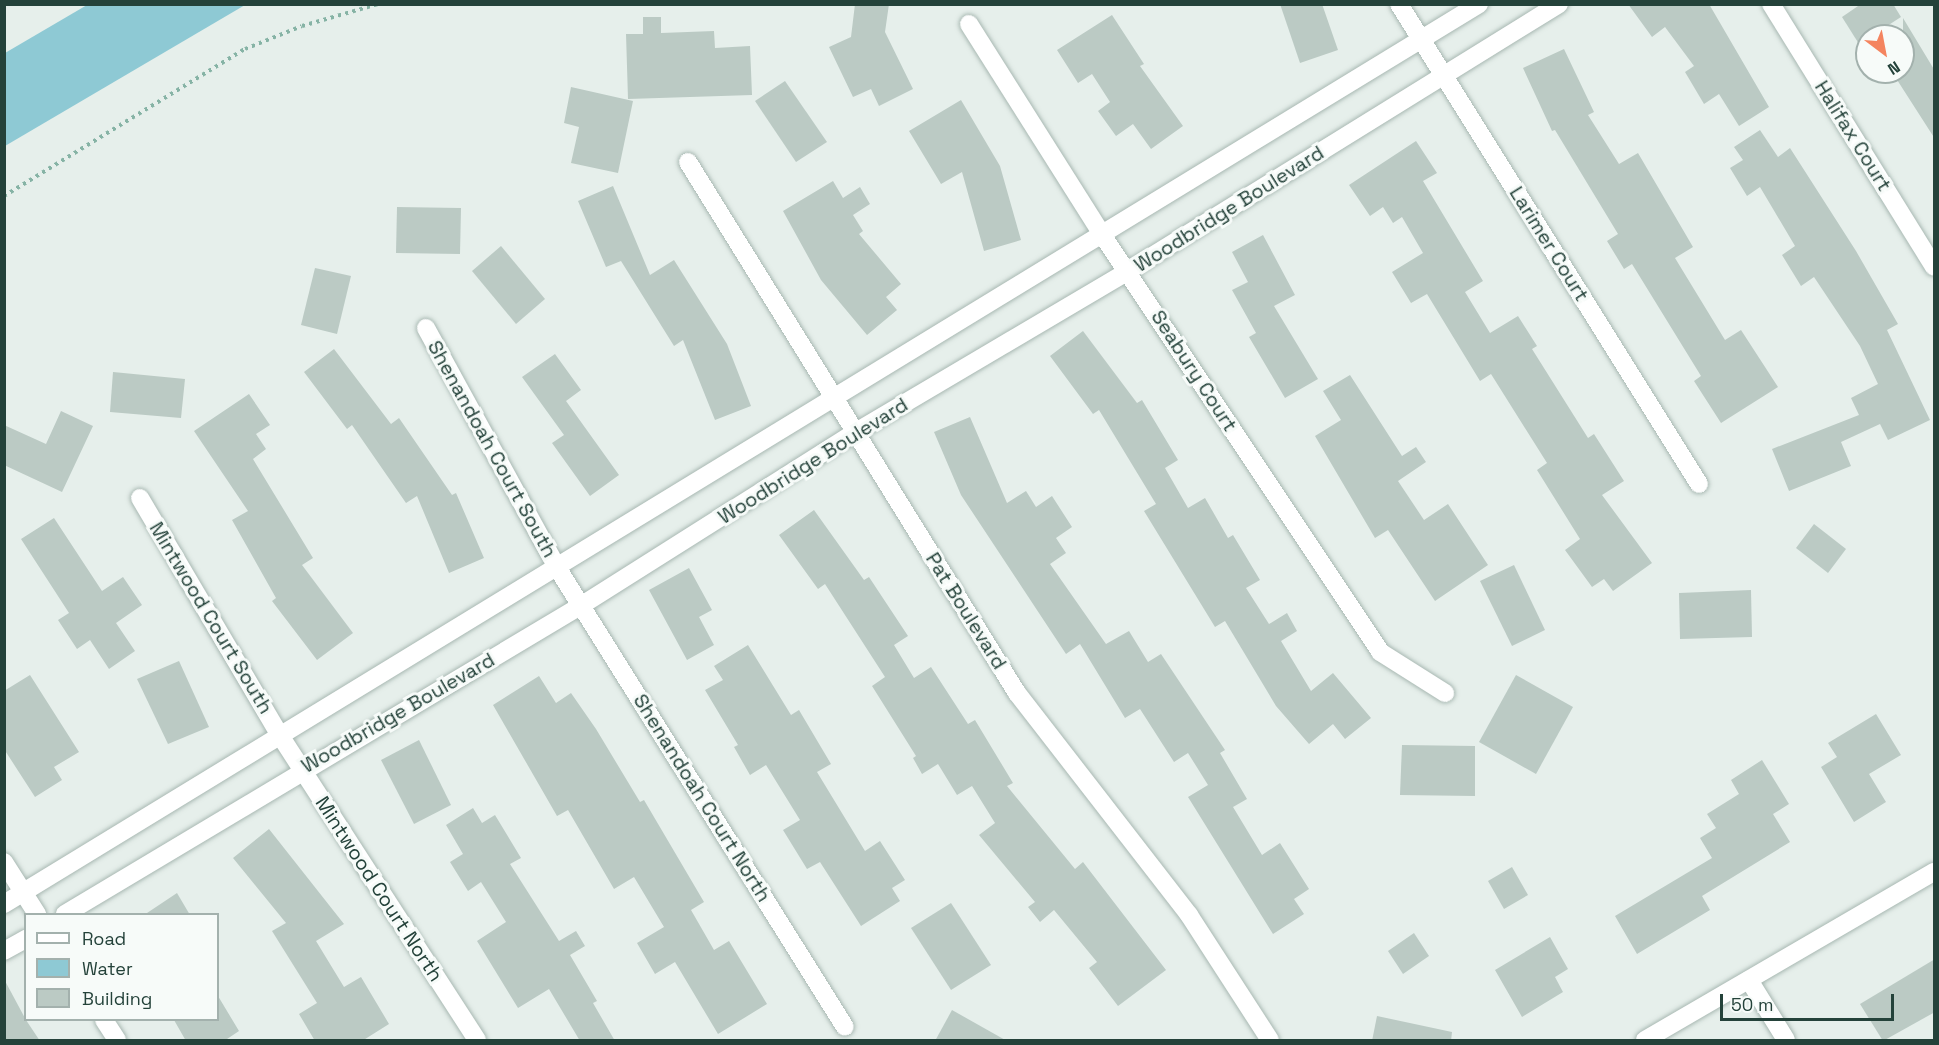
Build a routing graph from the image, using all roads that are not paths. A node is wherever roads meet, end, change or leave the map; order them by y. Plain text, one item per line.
1 (1399, 4) edge
2 (1479, 4) edge
3 (1559, 4) edge
4 (1771, 4) edge
5 (969, 24) dead end
6 (1421, 40) junction
7 (1444, 75) junction
8 (688, 162) dead end
9 (1103, 236) junction
10 (1935, 267) edge
11 (1128, 271) junction
12 (426, 328) dead end
13 (832, 399) junction
14 (856, 432) junction
15 (1699, 484) dead end
16 (140, 498) dead end
17 (558, 569) junction
18 (582, 605) junction
19 (1445, 693) dead end
20 (282, 737) junction
21 (302, 770) junction
22 (4, 862) edge
23 (1935, 872) edge
24 (23, 892) junction
25 (4, 904) edge
26 (36, 913) edge
27 (68, 913) edge
28 (24, 940) edge
29 (4, 951) edge
30 (1749, 980) junction
31 (105, 1021) edge
32 (845, 1027) dead end
33 (117, 1041) edge
34 (477, 1041) edge
35 (1270, 1041) edge
36 (1645, 1041) edge
37 (1786, 1041) edge

1 - 6 street, Larimer Court
2 - 6 street, Woodbridge Boulevard
3 - 7 street, Woodbridge Boulevard
4 - 10 street, Halifax Court
5 - 9 street, Seabury Court
6 - 7 street, Larimer Court
6 - 9 street, Woodbridge Boulevard
7 - 11 street, Woodbridge Boulevard
7 - 15 street, Larimer Court
8 - 13 street, Pat Boulevard
9 - 11 street, Seabury Court
9 - 13 street, Woodbridge Boulevard
11 - 14 street, Woodbridge Boulevard
11 - 19 street, Seabury Court
12 - 17 street, Shenandoah Court South
13 - 14 street, Pat Boulevard
13 - 17 street, Woodbridge Boulevard
14 - 18 street, Woodbridge Boulevard
14 - 35 street, Pat Boulevard
16 - 20 street, Mintwood Court South
17 - 18 street, Shenandoah Court North
17 - 20 street, Woodbridge Boulevard
18 - 21 street, Woodbridge Boulevard
18 - 32 street, Shenandoah Court North
20 - 21 street, Mintwood Court North
20 - 24 street, Woodbridge Boulevard
21 - 27 street, Woodbridge Boulevard
21 - 34 street, Mintwood Court North
22 - 24 street
23 - 30 street
24 - 25 street, Woodbridge Boulevard
24 - 26 street
28 - 29 street
30 - 36 street
30 - 37 street
31 - 33 street

